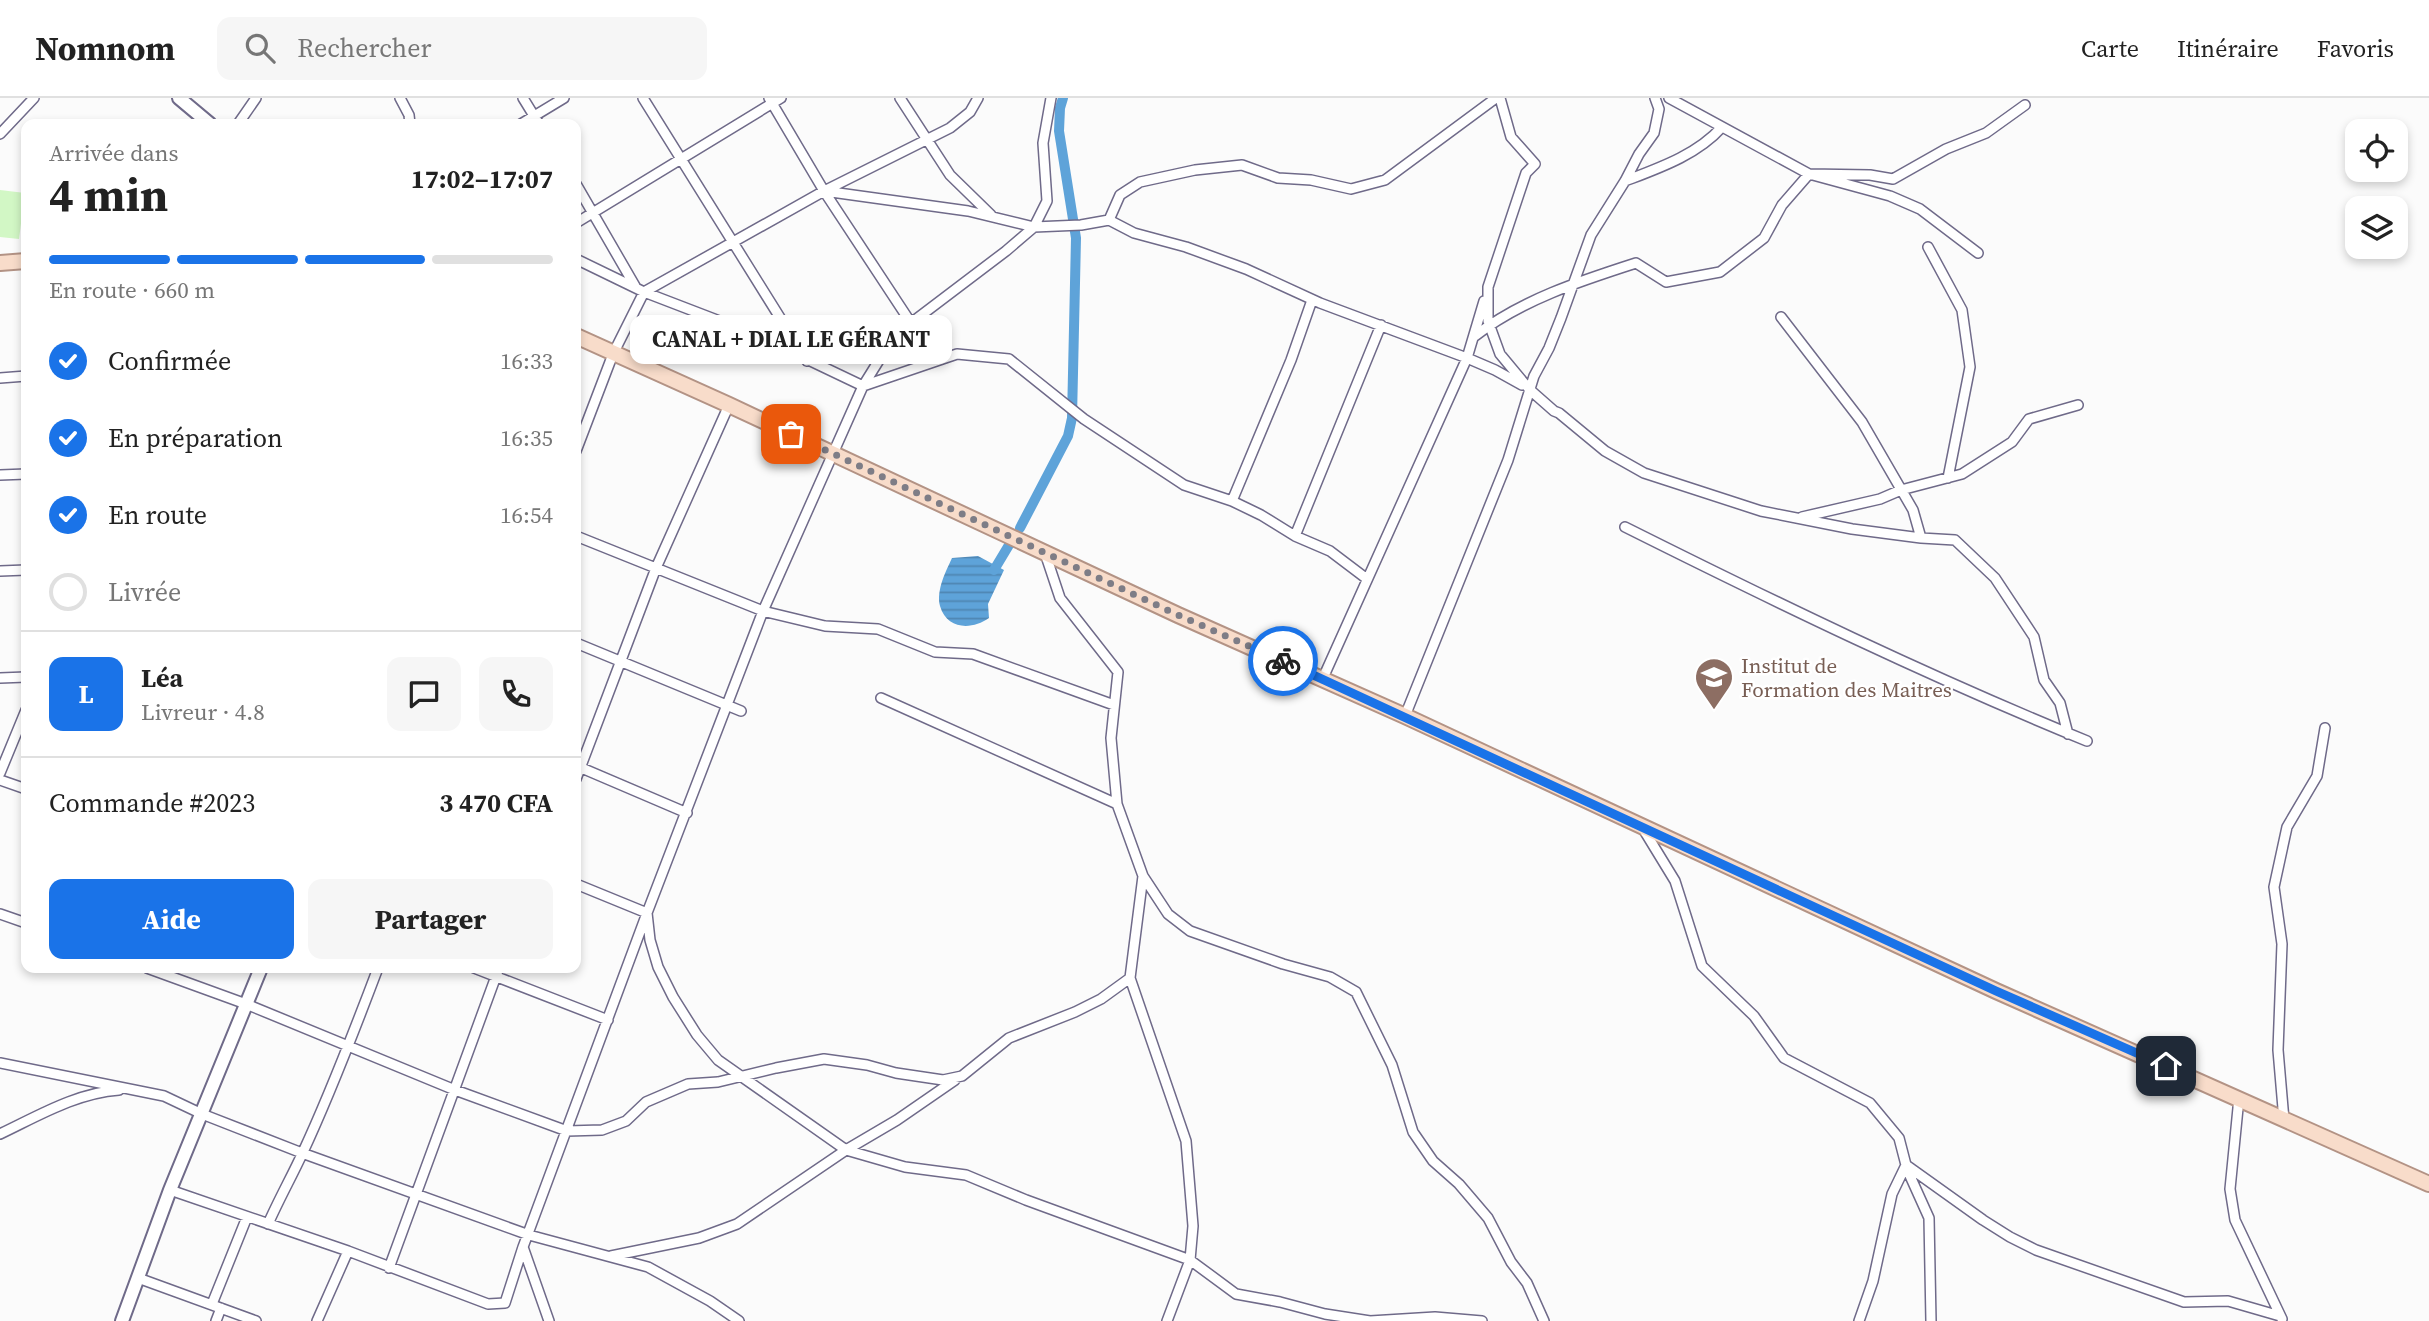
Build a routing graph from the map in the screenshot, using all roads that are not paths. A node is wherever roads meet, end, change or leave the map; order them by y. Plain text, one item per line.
1 (34, 98) edge
2 (179, 98) edge
3 (256, 98) edge
4 (400, 98) edge
5 (523, 98) edge
6 (564, 98) edge
7 (643, 98) edge
8 (900, 98) edge
9 (978, 98) edge
10 (1051, 98) edge
11 (1498, 98) edge
12 (1655, 98) edge
13 (1669, 98) edge
14 (774, 100) edge
15 (2025, 105) dead end
16 (204, 119) edge
17 (241, 119) edge
18 (410, 119) edge
19 (536, 119) edge
20 (539, 119) edge
21 (1722, 127) junction
22 (0, 134) edge
23 (926, 139) junction
24 (682, 160) junction
25 (1809, 174) junction
26 (1625, 181) junction
27 (824, 191) junction
28 (581, 193) edge
29 (593, 213) junction
30 (992, 216) junction
31 (581, 220) edge
32 (1109, 220) junction
33 (1034, 227) junction
34 (735, 242) junction
35 (1928, 247) dead end
36 (1978, 253) dead end
37 (21, 261) edge
38 (581, 261) edge
39 (0, 263) edge
40 (1574, 283) junction
41 (1488, 287) junction
42 (640, 290) junction
43 (1312, 300) junction
44 (1781, 317) dead end
45 (911, 323) junction
46 (1381, 325) junction
47 (1489, 325) junction
48 (1475, 336) junction
49 (581, 338) edge
50 (613, 354) junction
51 (1467, 358) junction
52 (808, 362) junction
53 (21, 376) edge
54 (0, 378) edge
55 (863, 386) junction
56 (1529, 389) junction
57 (729, 405) junction
58 (2078, 405) dead end
59 (581, 438) edge
60 (833, 453) junction
61 (21, 474) edge
62 (0, 475) edge
63 (1948, 478) junction
64 (1901, 490) junction
65 (1232, 501) junction
66 (1797, 518) junction
67 (1625, 527) dead end
68 (1295, 536) junction
69 (581, 538) edge
70 (1921, 538) junction
71 (1045, 551) junction
72 (656, 568) junction
73 (21, 570) edge
74 (0, 571) edge
75 (1367, 579) junction
76 (763, 611) junction
77 (581, 645) edge
78 (622, 662) junction
79 (21, 677) edge
80 (0, 678) edge
81 (1323, 678) junction
82 (881, 698) dead end
83 (1114, 705) junction
84 (727, 706) junction
85 (741, 711) dead end
86 (1405, 716) junction
87 (21, 722) edge
88 (2325, 728) dead end
89 (2068, 734) junction
90 (2087, 741) dead end
91 (581, 760) edge
92 (581, 768) edge
93 (0, 773) edge
94 (0, 780) edge
95 (21, 787) edge
96 (1117, 804) junction
97 (687, 813) junction
98 (1641, 825) junction
99 (1143, 876) junction
100 (581, 886) edge
101 (647, 913) junction
102 (0, 914) edge
103 (21, 921) edge
104 (162, 973) edge
105 (259, 973) edge
106 (376, 973) edge
107 (497, 973) edge
108 (499, 973) edge
109 (1130, 978) junction
110 (246, 1004) junction
111 (608, 1020) junction
112 (349, 1045) junction
113 (0, 1063) edge
114 (743, 1076) junction
115 (962, 1076) junction
116 (125, 1089) junction
117 (455, 1090) junction
118 (2239, 1098) junction
119 (202, 1114) junction
120 (2284, 1120) junction
121 (567, 1131) junction
122 (0, 1135) edge
123 (846, 1150) junction
124 (302, 1153) junction
125 (1906, 1165) junction
126 (2429, 1184) edge
127 (170, 1190) junction
128 (417, 1194) junction
129 (247, 1217) junction
130 (268, 1224) junction
131 (529, 1235) junction
132 (523, 1247) junction
133 (348, 1251) junction
134 (609, 1257) junction
135 (1190, 1260) junction
136 (389, 1268) junction
137 (138, 1278) junction
138 (216, 1306) junction
139 (2281, 1319) edge
140 (122, 1321) edge
141 (216, 1321) edge
142 (256, 1321) edge
143 (317, 1321) edge
144 (549, 1321) edge
145 (739, 1321) edge
146 (1167, 1321) edge
147 (1482, 1321) edge
148 (1544, 1321) edge
149 (1859, 1321) edge
150 (1931, 1321) edge

1 - 22 street
2 - 16 street
3 - 17 street
4 - 18 street
5 - 19 street
6 - 20 street
7 - 24 street
8 - 23 street
9 - 23 street
10 - 33 street
11 - 32 street
11 - 41 street
12 - 26 street
13 - 21 street
14 - 24 street
14 - 27 street
15 - 25 street
21 - 25 street
21 - 26 street
23 - 27 street
23 - 30 street
24 - 29 street
24 - 34 street
25 - 36 street
25 - 40 street
26 - 40 street
27 - 30 street
27 - 34 street
27 - 45 street
28 - 29 street
29 - 31 street
29 - 42 street
30 - 33 street
32 - 33 street
32 - 43 street
33 - 45 street
34 - 42 street
34 - 52 street
35 - 63 street
37 - 39 main road
38 - 42 street
40 - 47 street
40 - 56 street
41 - 47 street
41 - 48 street
42 - 50 street
42 - 52 street
43 - 46 street
43 - 65 street
44 - 64 street
45 - 55 street
46 - 51 street
46 - 68 street
47 - 48 street
47 - 56 street
48 - 51 street
49 - 50 main road
50 - 57 main road
50 - 59 street
51 - 56 street
51 - 75 street
52 - 55 street
53 - 54 street
55 - 60 street
55 - 65 street
56 - 66 street
56 - 86 street
57 - 60 main road
57 - 72 street
58 - 63 street
60 - 71 main road
60 - 76 street
61 - 62 street
63 - 64 street
64 - 66 street
64 - 70 street
65 - 68 street
66 - 70 street
67 - 89 street
68 - 75 street
69 - 72 street
70 - 89 street
71 - 81 main road
71 - 83 street
72 - 76 street
72 - 78 street
73 - 74 street
75 - 81 street
76 - 83 street
76 - 84 street
77 - 78 street
78 - 84 street
78 - 91 street
79 - 80 street
81 - 86 main road
82 - 96 street
83 - 96 street
84 - 85 street
84 - 97 street
86 - 98 main road
87 - 93 street
88 - 120 street
89 - 90 street
92 - 97 street
94 - 95 street
96 - 99 street
97 - 101 street
98 - 118 main road
98 - 125 street
99 - 109 street
99 - 148 street
100 - 101 street
101 - 111 street
101 - 114 street
102 - 103 street
104 - 110 street
105 - 110 street
106 - 112 street
107 - 117 street
108 - 111 street
109 - 115 street
109 - 135 street
110 - 112 street
110 - 119 street
111 - 121 street
112 - 117 street
112 - 124 street
113 - 116 street
114 - 115 street
114 - 121 street
114 - 123 street
115 - 123 street
116 - 119 street
116 - 122 street
117 - 121 street
117 - 128 street
118 - 120 main road
118 - 139 street
119 - 124 street
119 - 127 street
120 - 126 main road
121 - 131 street
123 - 134 street
123 - 135 street
124 - 128 street
124 - 130 street
125 - 139 street
125 - 149 street
125 - 150 street
127 - 129 street
127 - 137 street
128 - 131 street
128 - 136 street
129 - 130 street
129 - 138 street
130 - 133 street
131 - 132 street
131 - 134 street
132 - 136 street
132 - 144 street
133 - 136 street
133 - 143 street
134 - 145 street
135 - 146 street
135 - 147 street
137 - 138 street
137 - 140 street
138 - 141 street
138 - 142 street

